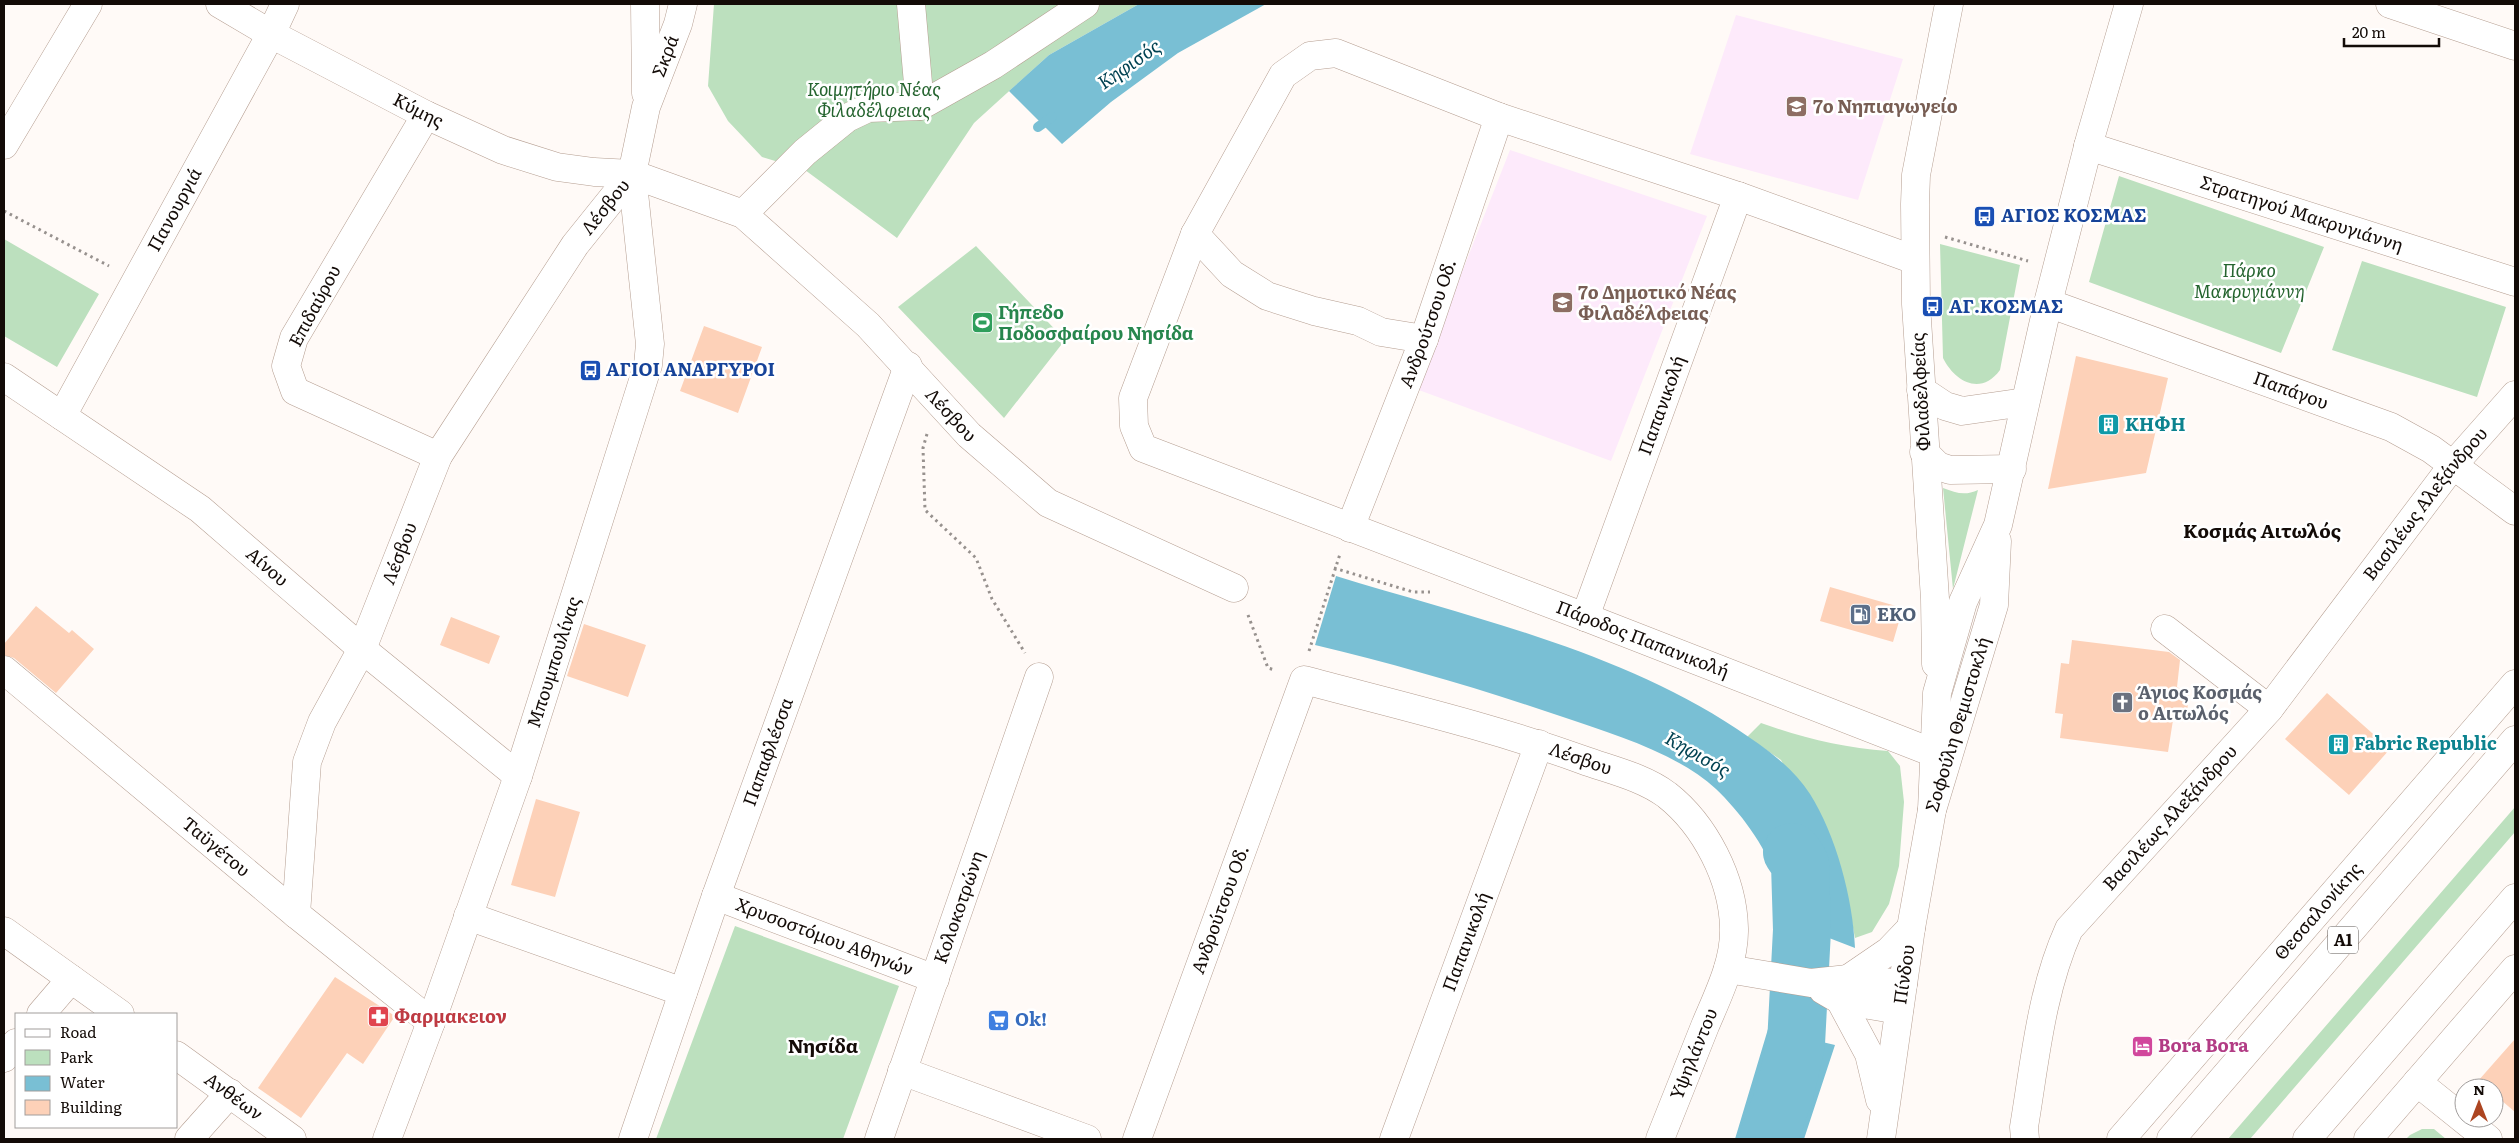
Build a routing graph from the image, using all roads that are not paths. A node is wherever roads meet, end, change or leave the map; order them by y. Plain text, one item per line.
1 (88, 4) edge
2 (220, 4) edge
3 (285, 4) edge
4 (645, 4) edge
5 (682, 4) edge
6 (911, 4) edge
7 (1085, 4) edge
8 (1949, 4) edge
9 (2129, 4) edge
10 (2390, 4) edge
11 (271, 34) junction
12 (2515, 46) edge
13 (920, 106) junction
14 (646, 107) junction
15 (426, 115) junction
16 (1499, 117) junction
17 (6, 135) edge
18 (2088, 146) junction
19 (632, 174) junction
20 (1738, 196) junction
21 (743, 214) junction
22 (1195, 234) junction
23 (1914, 260) junction
24 (2515, 282) edge
25 (2048, 303) junction
26 (1424, 340) junction
27 (908, 366) junction
28 (4, 377) edge
29 (1921, 390) junction
30 (2515, 395) edge
31 (2025, 402) junction
32 (62, 416) junction
33 (1924, 452) junction
34 (438, 456) junction
35 (2453, 465) junction
36 (2012, 469) junction
37 (2515, 510) edge
38 (1998, 525) junction
39 (1350, 528) junction
40 (1234, 588) road end
41 (1585, 616) junction
42 (2165, 629) dead end
43 (362, 649) junction
44 (4, 670) edge
45 (1039, 677) road end
46 (1304, 680) joint
47 (2515, 684) edge
48 (1937, 693) junction
49 (2269, 709) junction
50 (2515, 740) edge
51 (1539, 744) junction
52 (1934, 754) junction
53 (518, 776) junction
54 (1932, 810) junction
55 (716, 896) junction
56 (2515, 898) edge
57 (296, 914) junction
58 (468, 916) junction
59 (1911, 928) junction
60 (4, 930) edge
61 (1728, 969) junction
62 (2515, 969) edge
63 (71, 979) junction
64 (934, 979) junction
65 (1844, 989) junction
66 (683, 992) junction
67 (1901, 997) junction
68 (42, 1013) edge
69 (119, 1013) edge
70 (431, 1022) junction
71 (15, 1044) edge
72 (178, 1056) edge
73 (4, 1058) edge
74 (902, 1071) junction
75 (2417, 1082) junction
76 (230, 1093) junction
77 (1882, 1130) edge
78 (189, 1139) edge
79 (292, 1139) edge
80 (387, 1139) edge
81 (633, 1139) edge
82 (879, 1139) edge
83 (1087, 1139) edge
84 (1138, 1139) edge
85 (1394, 1139) edge
86 (1660, 1139) edge
87 (2025, 1139) edge
88 (2121, 1139) edge
89 (2171, 1139) edge
90 (2307, 1139) edge
91 (2368, 1139) edge
92 (2488, 1139) edge

1 - 17 main road
2 - 11 main road, Κύμης
3 - 11 main road, Πανουργιά
4 - 14 main road, Σκρά
5 - 14 main road, Σκρά
6 - 13 main road
7 - 13 main road
8 - 23 main road, Φιλαδελφείας
9 - 18 main road, Σοφούλη Θεμιστοκλή
10 - 12 main road
11 - 15 main road, Κύμης
11 - 32 main road, Πανουργιά
13 - 21 main road
14 - 19 main road, Σκρά
15 - 19 main road, Κύμης
15 - 34 main road, Επιδαύρου
16 - 20 main road, Πάροδος Παπανικολή
16 - 22 main road, Πάροδος Παπανικολή
16 - 26 main road, Ανδρούτσου Οδ.
18 - 24 main road, Στρατηγού Μακρυγιάννη
18 - 25 main road, Σοφούλη Θεμιστοκλή
19 - 21 main road, Λέσβου
19 - 34 main road, Λέσβου
19 - 53 main road, Μπουμπουλίνας
20 - 23 main road, Πάροδος Παπανικολή
20 - 41 main road, Παπανικολή
21 - 27 main road, Λέσβου
22 - 26 main road
22 - 39 main road, Πάροδος Παπανικολή
23 - 29 main road, Φιλαδελφείας
25 - 31 main road, Σοφούλη Θεμιστοκλή
25 - 35 main road, Παπάγου
26 - 39 main road, Ανδρούτσου Οδ.
27 - 40 main road, Λέσβου
27 - 55 main road, Παπαφλέσσα
28 - 32 main road, Αίνου
29 - 31 main road
29 - 33 main road, Φιλαδελφείας
30 - 35 main road, Βασιλέως Αλεξάνδρου
31 - 36 main road, Σοφούλη Θεμιστοκλή
32 - 43 main road, Αίνου
33 - 36 main road
33 - 48 main road, Φιλαδελφείας
34 - 43 main road, Λέσβου
35 - 37 main road, Παπάγου
35 - 49 main road, Βασιλέως Αλεξάνδρου
36 - 38 main road, Σοφούλη Θεμιστοκλή
38 - 48 main road, Σοφούλη Θεμιστοκλή
38 - 54 main road, Σοφούλη Θεμιστοκλή
39 - 41 main road, Πάροδος Παπανικολή
41 - 52 main road, Πάροδος Παπανικολή
42 - 49 main road
43 - 53 main road, Αίνου
43 - 57 main road, Λέσβου
44 - 57 main road, Ταϋγέτου
45 - 64 main road, Κολοκοτρώνη
46 - 51 main road, Λέσβου
46 - 84 main road, Ανδρούτσου Οδ.
47 - 88 main road, Θεσσαλονίκης
48 - 52 main road, Σοφούλη Θεμιστοκλή
49 - 87 main road, Βασιλέως Αλεξάνδρου
50 - 89 main road, Α1
51 - 61 main road, Λέσβου
51 - 85 main road, Παπανικολή
52 - 54 main road, Σοφούλη Θεμιστοκλή
53 - 58 main road, Μπουμπουλίνας
54 - 59 main road, Πίνδου
55 - 64 main road, Χρυσοστόμου Αθηνών
55 - 66 main road, Παπαφλέσσα
56 - 90 main road
57 - 70 main road, Ταϋγέτου
58 - 66 main road
58 - 70 main road, Μπουμπουλίνας
59 - 65 main road
59 - 67 main road, Πίνδου
60 - 63 main road
61 - 65 main road
61 - 86 main road, Υψηλάντου
62 - 75 main road
63 - 68 main road
63 - 69 main road
64 - 74 main road, Κολοκοτρώνη
65 - 67 main road
65 - 77 main road
66 - 81 main road, Παπαφλέσσα
67 - 77 main road, Πίνδου
70 - 80 main road, Μπουμπουλίνας
71 - 73 main road
72 - 76 main road, Ανθέων
74 - 82 main road, Κολοκοτρώνη
74 - 83 main road
75 - 91 main road
75 - 92 main road
76 - 78 main road
76 - 79 main road, Ανθέων

